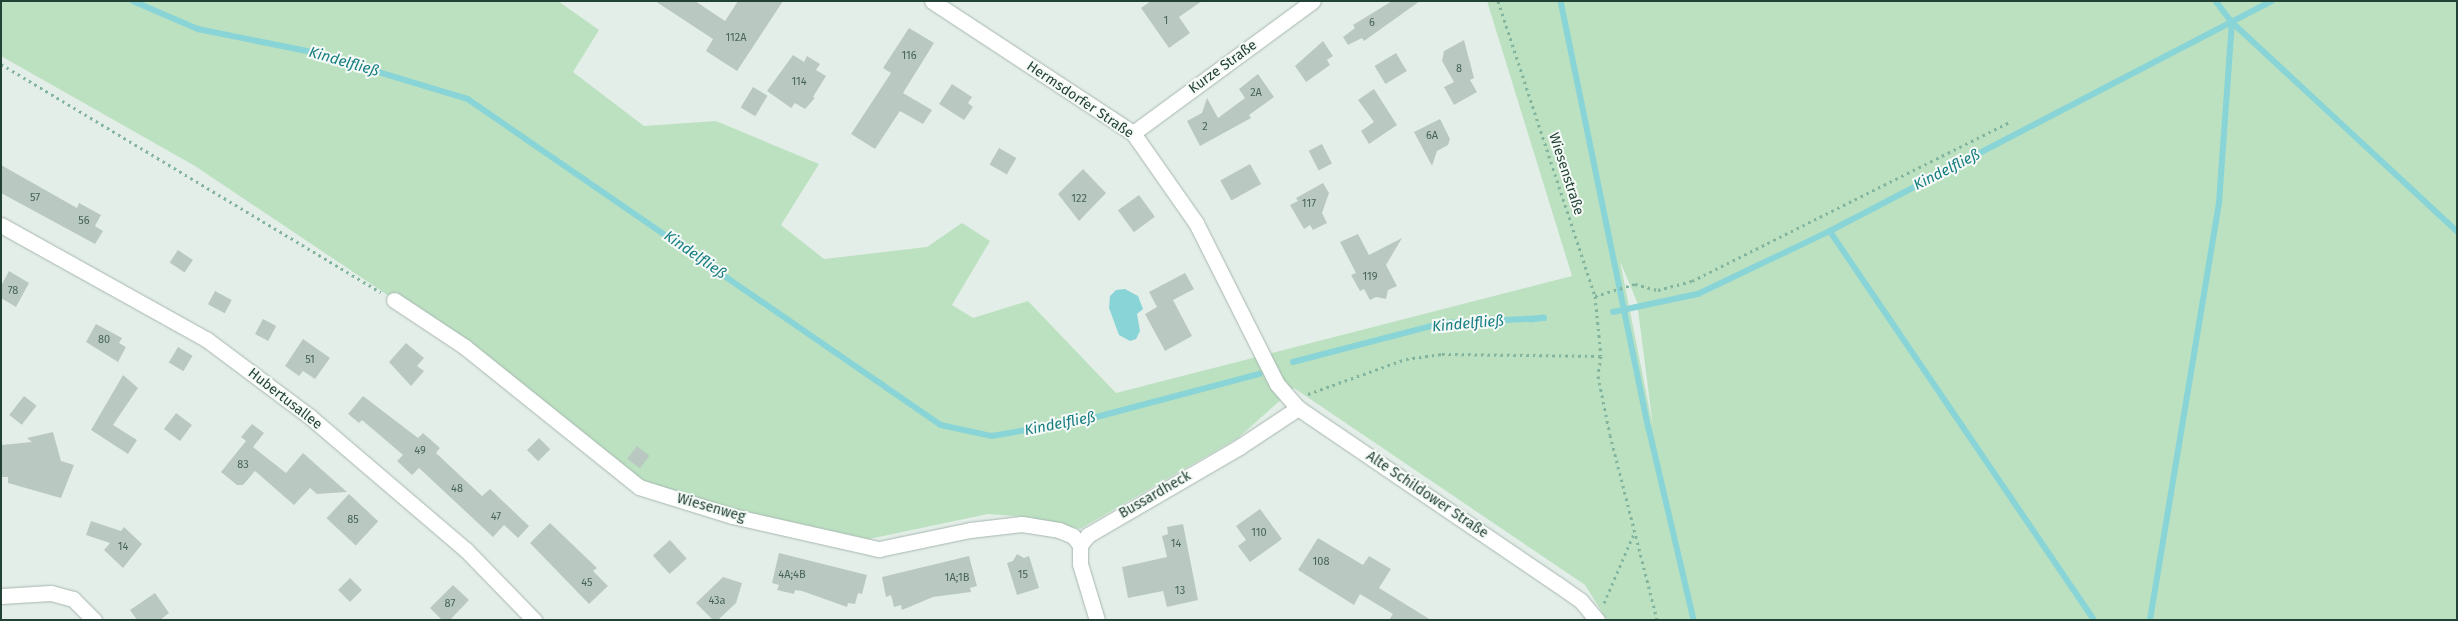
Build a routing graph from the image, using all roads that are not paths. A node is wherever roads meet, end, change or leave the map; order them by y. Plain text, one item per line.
1 (932, 1) edge
2 (1313, 1) edge
3 (1133, 133) junction
4 (1, 225) edge
5 (394, 300) road end
6 (1264, 358) joint
7 (1296, 404) junction
8 (1080, 545) junction
9 (1, 596) edge
10 (94, 620) edge
11 (534, 620) edge
12 (1097, 620) edge
13 (1597, 620) edge

1 - 3 street, Hermsdorfer Straße
2 - 3 street, Kurze Straße
3 - 6 street, Hermsdorfer Straße
4 - 11 street, Hubertusallee
5 - 8 street, Wiesenweg
6 - 7 street, Alte Schildower Straße
7 - 8 street, Bussardheck
7 - 13 street, Alte Schildower Straße
8 - 12 street
9 - 10 street

